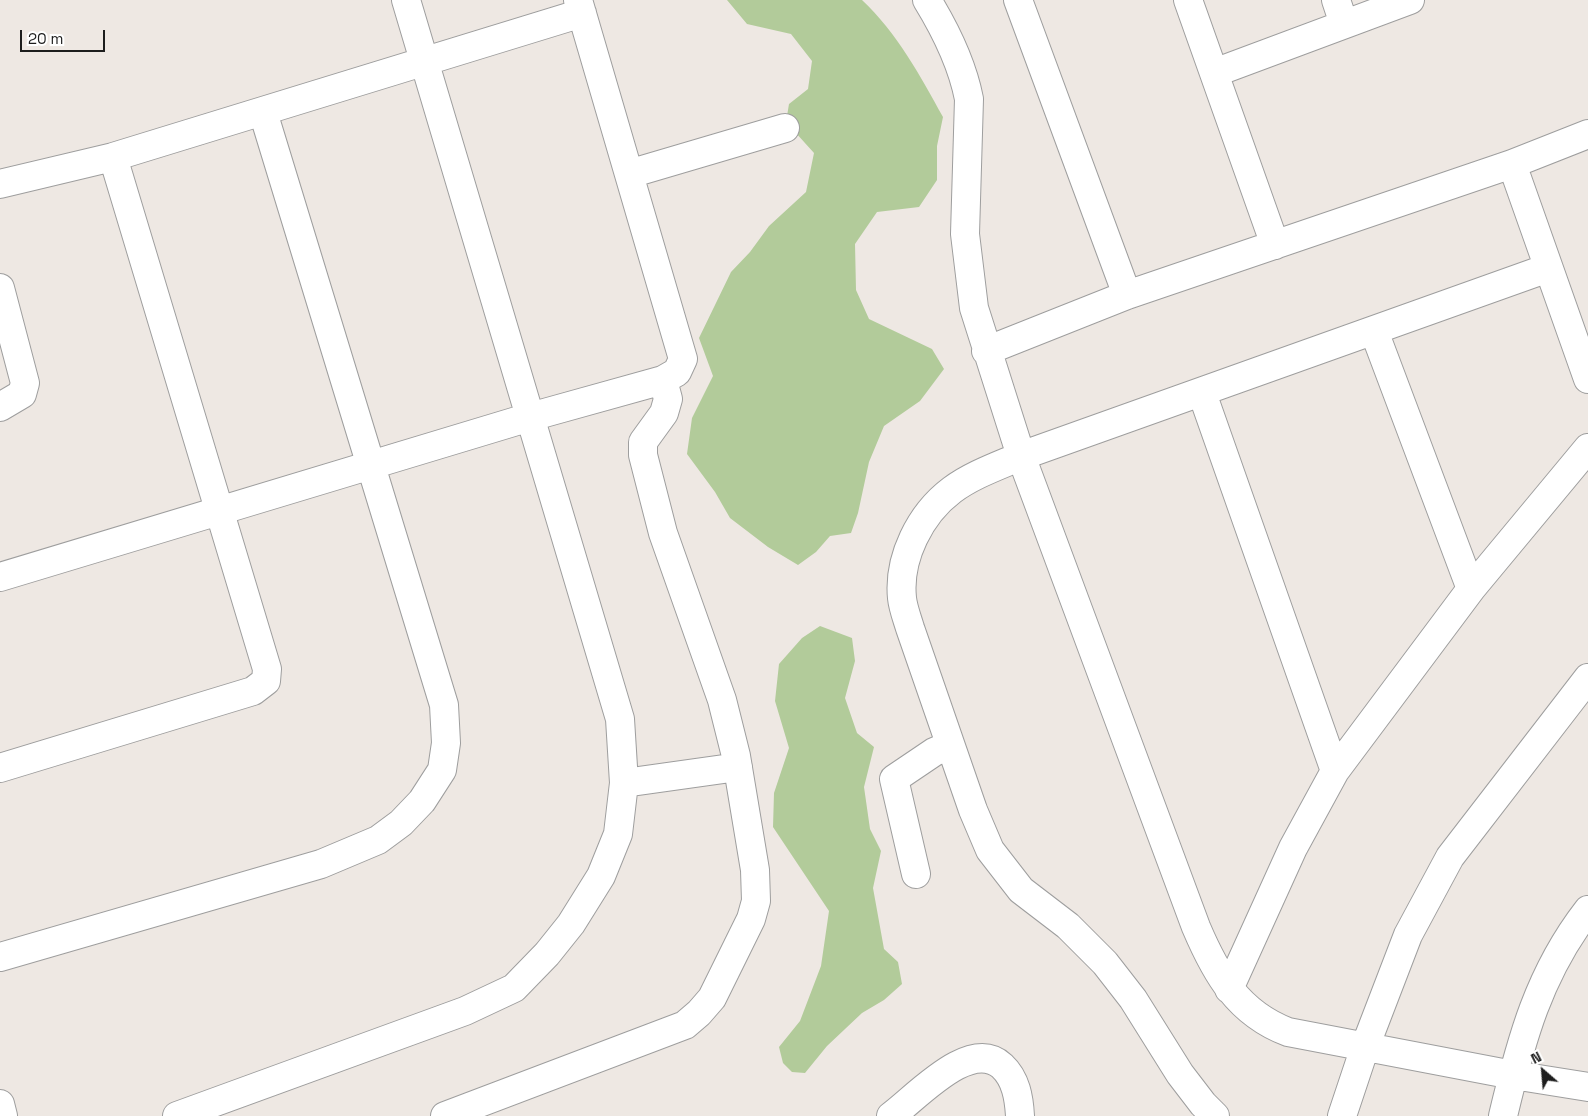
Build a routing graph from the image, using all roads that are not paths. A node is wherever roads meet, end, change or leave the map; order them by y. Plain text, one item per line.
1 (406, 0) edge
2 (927, 0) edge
3 (1018, 0) edge
4 (1188, 0) edge
5 (1410, 0) edge
6 (580, 6) edge
7 (1340, 12) edge
8 (424, 60) junction
9 (1214, 72) junction
10 (263, 112) junction
11 (785, 128) dead end
12 (1588, 134) edge
13 (113, 156) junction
14 (1512, 164) junction
15 (629, 174) junction
16 (0, 184) edge
17 (1275, 245) junction
18 (1548, 268) junction
19 (0, 288) edge
20 (1126, 295) junction
21 (1374, 331) junction
22 (986, 351) junction
23 (1588, 379) edge
24 (663, 380) junction
25 (1202, 393) junction
26 (0, 407) edge
27 (530, 418) junction
28 (1588, 448) edge
29 (1021, 456) junction
30 (372, 466) junction
31 (221, 511) junction
32 (0, 577) edge
33 (1471, 589) junction
34 (1588, 678) edge
35 (950, 745) junction
36 (738, 767) junction
37 (0, 768) edge
38 (1335, 771) junction
39 (624, 783) junction
40 (916, 874) dead end
41 (1588, 910) edge
42 (0, 957) edge
43 (1229, 989) junction
44 (1365, 1047) junction
45 (1513, 1075) junction
46 (1588, 1086) edge
47 (0, 1104) edge
48 (3, 1116) edge
49 (177, 1116) edge
50 (444, 1116) edge
51 (891, 1116) edge
52 (1020, 1116) edge
53 (1215, 1116) edge
54 (1342, 1116) edge
55 (1503, 1116) edge

1 - 8 street
2 - 22 street
3 - 20 street
4 - 9 street
5 - 7 street
6 - 8 street
6 - 15 street
7 - 9 street
8 - 10 street
8 - 27 street
9 - 17 street
10 - 13 street
10 - 30 street
11 - 15 street
12 - 14 street
13 - 16 street
13 - 31 street
14 - 17 street
14 - 18 street
15 - 24 street
17 - 20 street
18 - 21 street
18 - 23 street
19 - 26 street
20 - 22 street
21 - 25 street
21 - 33 street
22 - 29 street
24 - 27 street
24 - 36 street
25 - 29 street
25 - 38 street
27 - 30 street
27 - 39 street
28 - 33 street
29 - 35 street
29 - 43 street
30 - 31 street
30 - 42 street
31 - 32 street
31 - 37 street
33 - 38 street
34 - 44 street
35 - 40 street
35 - 53 street
36 - 39 street
36 - 50 street
38 - 43 street
39 - 49 street
41 - 45 street
43 - 44 street
44 - 45 street
44 - 54 street
45 - 46 street
45 - 55 street
47 - 48 street
51 - 52 street

